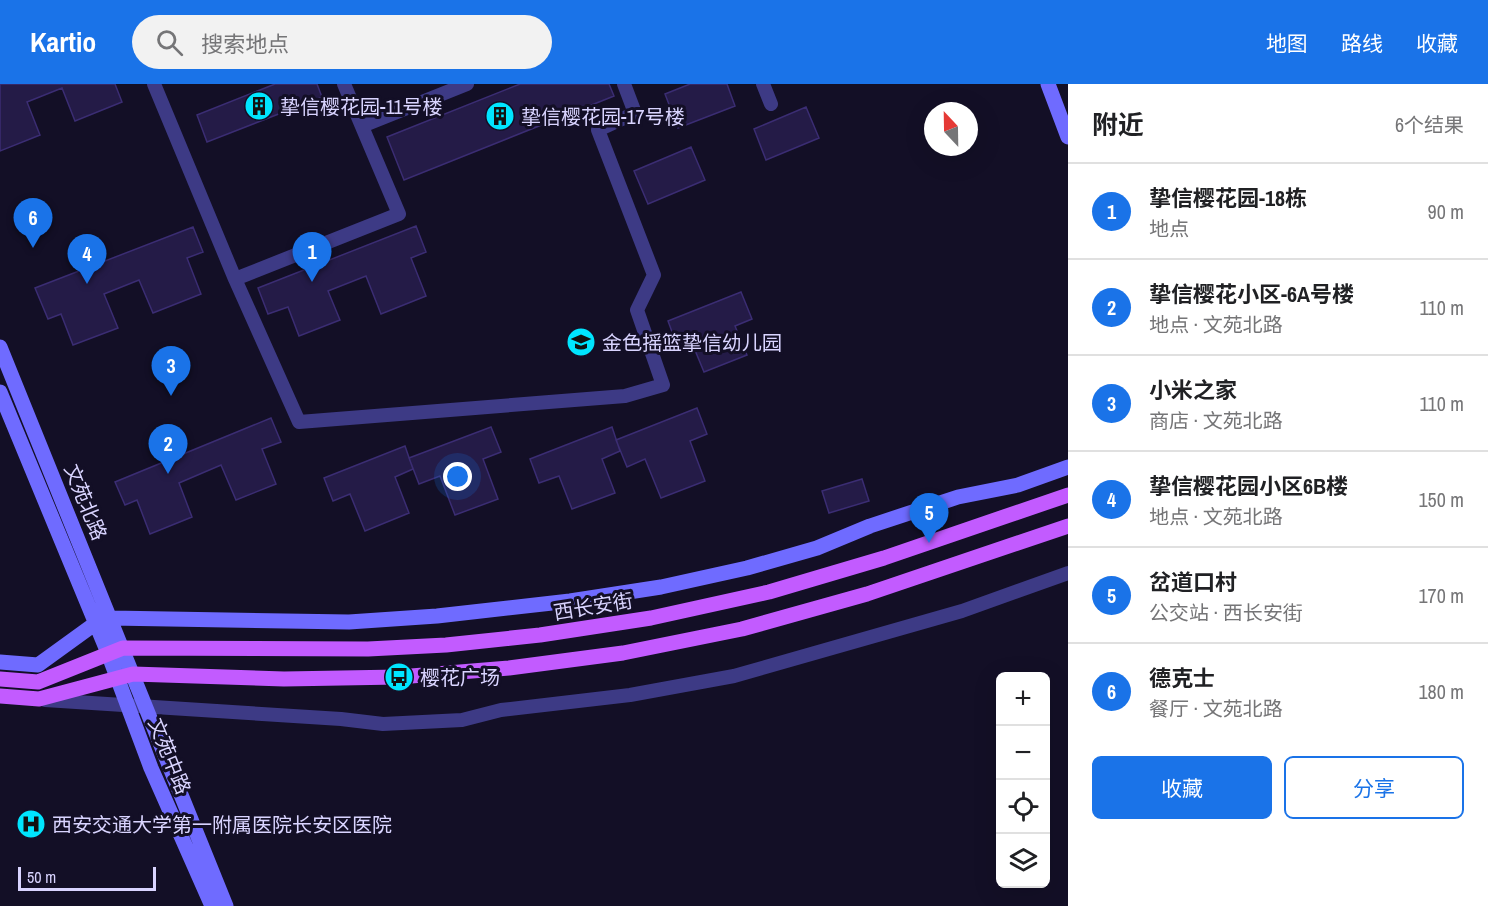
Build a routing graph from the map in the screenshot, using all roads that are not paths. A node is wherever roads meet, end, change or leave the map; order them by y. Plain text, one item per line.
1 (344, 84) edge
2 (467, 84) edge
3 (624, 84) edge
4 (762, 84) edge
5 (1048, 84) edge
6 (160, 86) edge
7 (771, 104) dead end
8 (362, 126) junction
9 (1068, 137) edge
10 (235, 279) junction
11 (0, 347) edge
12 (0, 392) edge
13 (1068, 467) edge
14 (1068, 495) edge
15 (1068, 526) edge
16 (1068, 573) edge
17 (111, 618) junction
18 (96, 623) junction
19 (123, 648) junction
20 (108, 653) junction
21 (0, 662) edge
22 (132, 674) junction
23 (116, 678) junction
24 (0, 679) edge
25 (0, 696) edge
26 (39, 699) junction
27 (126, 705) junction
28 (145, 706) junction
29 (212, 906) edge
30 (226, 906) edge

1 - 8 street
2 - 8 street
3 - 10 street
4 - 7 street
5 - 9 street
6 - 10 street
8 - 10 street
11 - 17 street, 文苑北路
12 - 18 street, 文苑北路
13 - 17 street
14 - 19 main road, 西长安街
15 - 22 main road
16 - 28 street
17 - 18 street
17 - 19 street, 文苑北路
18 - 20 street, 文苑北路
18 - 21 street
19 - 20 main road, 西长安街
19 - 22 street, 文苑北路
20 - 23 street, 文苑中路
20 - 24 main road, 西长安街
22 - 23 main road
22 - 28 street, 文苑中路
23 - 26 main road
23 - 27 street, 文苑中路
25 - 26 main road
26 - 27 street
27 - 28 street
27 - 29 street, 文苑中路
28 - 30 street, 文苑中路

